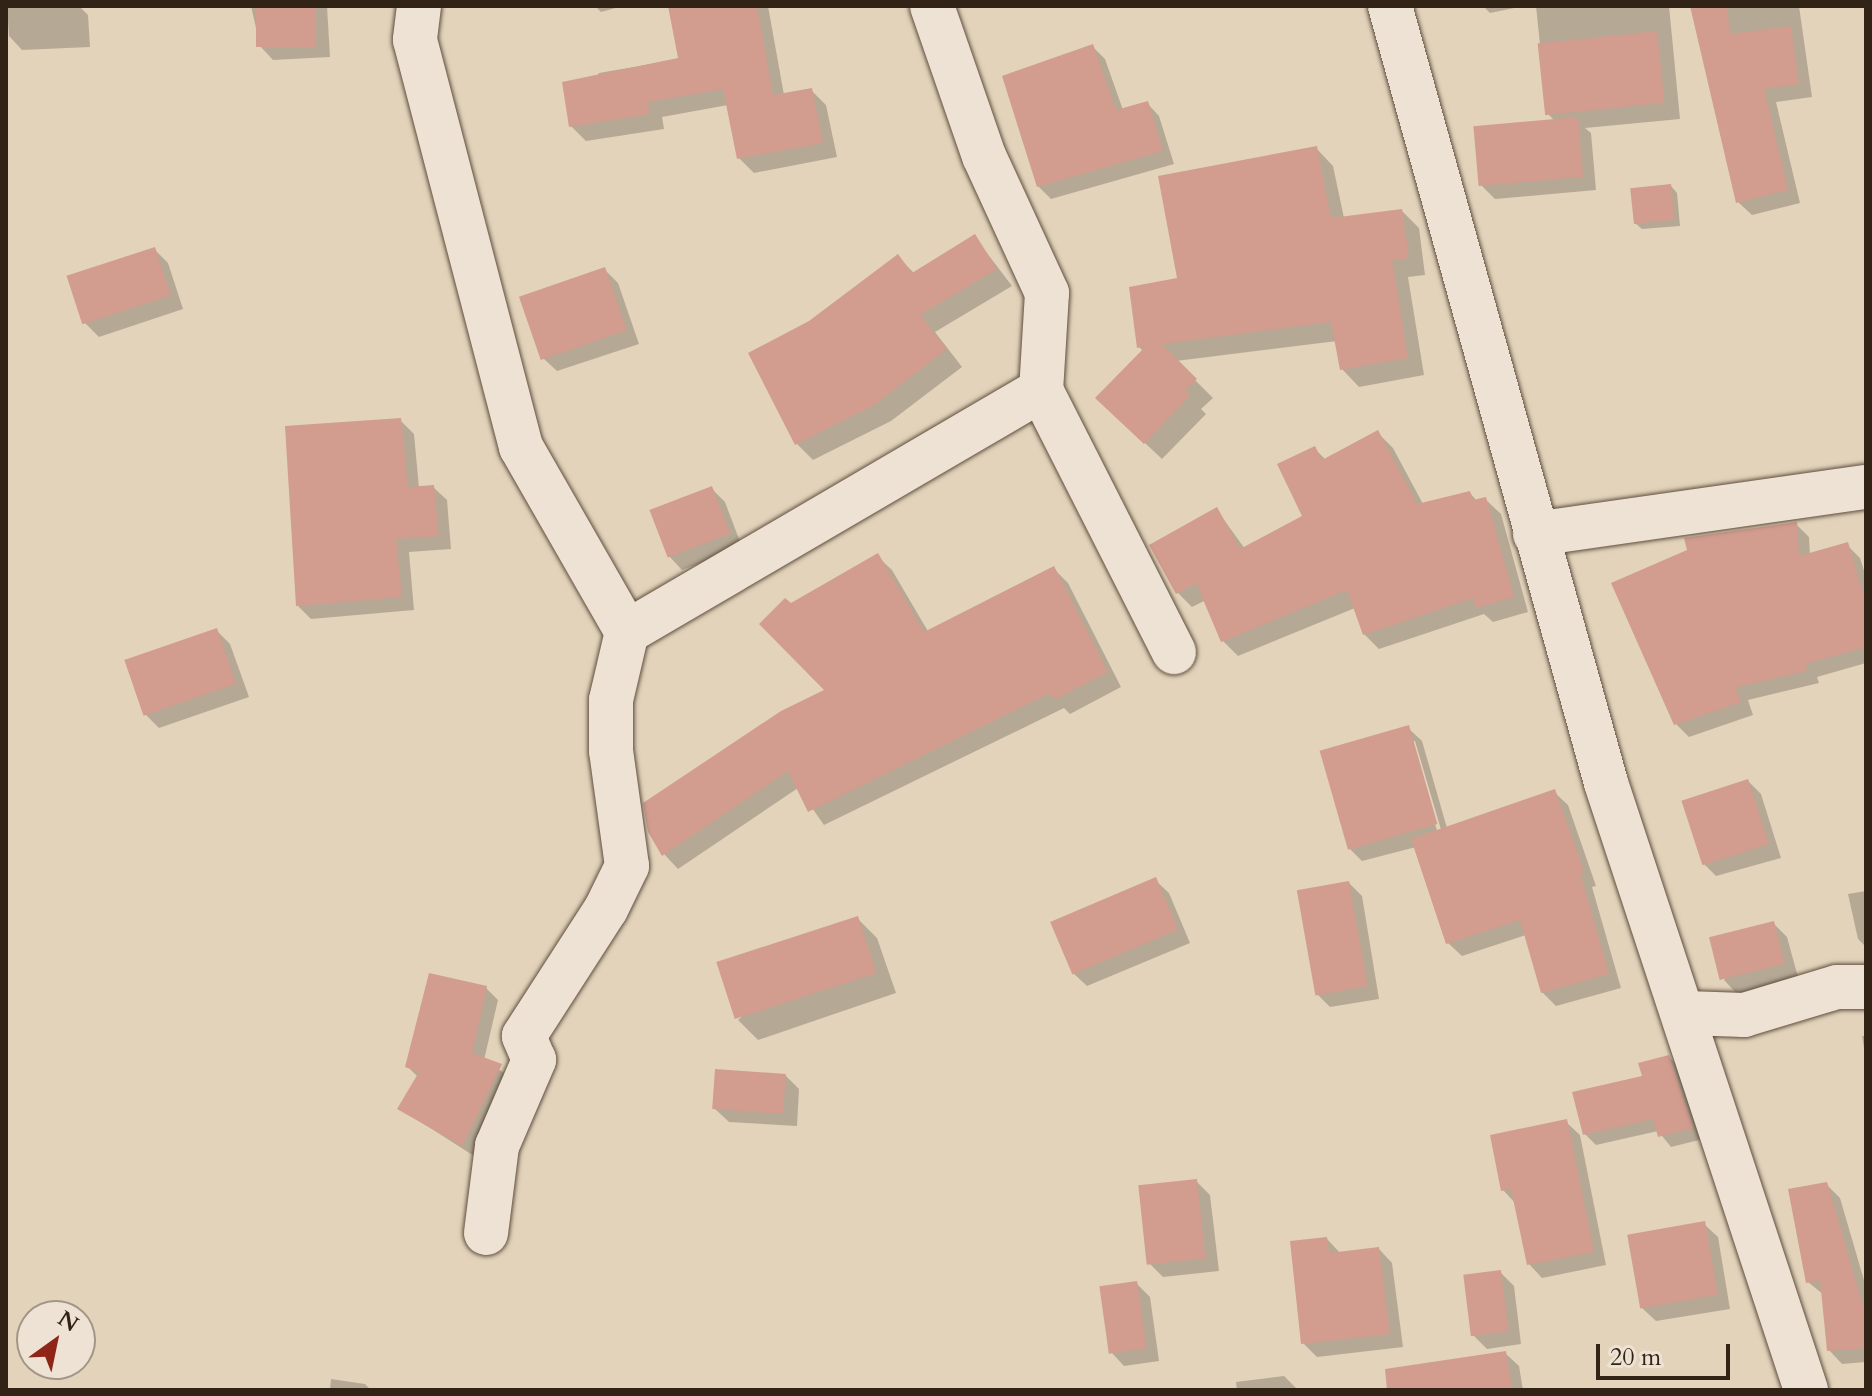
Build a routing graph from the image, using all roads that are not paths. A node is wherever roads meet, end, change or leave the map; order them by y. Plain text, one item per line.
1 (419, 6) edge
2 (932, 6) edge
3 (1390, 6) edge
4 (1041, 390) junction
5 (1866, 487) edge
6 (1535, 534) junction
7 (627, 632) junction
8 (1174, 652) dead end
9 (1866, 987) edge
10 (1686, 1013) junction
11 (486, 1233) dead end
12 (1806, 1390) edge

1 - 7 street
2 - 4 street
3 - 6 street
4 - 7 street
4 - 8 street
5 - 6 street
6 - 10 street
7 - 11 street
9 - 10 street
10 - 12 street

